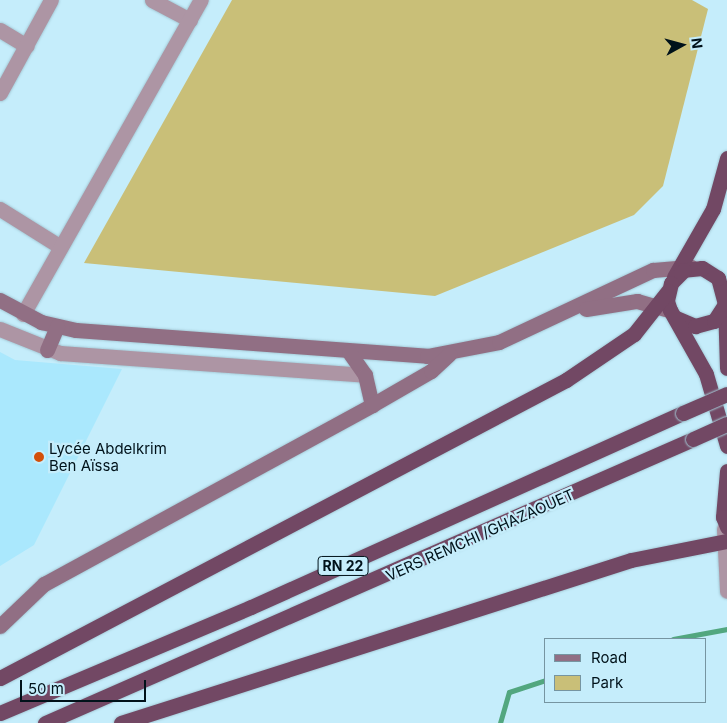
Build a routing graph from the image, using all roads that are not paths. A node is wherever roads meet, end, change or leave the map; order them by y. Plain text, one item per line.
1 (51, 0) edge
2 (152, 0) edge
3 (201, 0) edge
4 (190, 20) junction
5 (0, 30) edge
6 (27, 46) junction
7 (0, 93) edge
8 (727, 158) edge
9 (724, 183) edge
10 (0, 209) edge
11 (59, 246) junction
12 (686, 267) junction
13 (727, 274) edge
14 (725, 299) junction
15 (0, 300) edge
16 (668, 311) junction
17 (24, 314) junction
18 (558, 316) junction
19 (56, 326) junction
20 (0, 329) edge
21 (47, 350) junction
22 (349, 352) junction
23 (450, 354) junction
24 (727, 368) edge
25 (365, 375) junction
26 (727, 394) edge
27 (372, 405) junction
28 (727, 424) edge
29 (727, 446) edge
30 (727, 471) edge
31 (725, 532) edge
32 (727, 591) edge
33 (0, 626) edge
34 (0, 678) edge
35 (0, 713) edge
36 (45, 723) edge
37 (121, 723) edge

1 - 6 street
2 - 4 street
3 - 4 street
4 - 11 street
5 - 6 street
6 - 7 street
8 - 9 highway
9 - 12 highway
10 - 11 street
11 - 17 street
12 - 14 highway
12 - 16 highway
12 - 18 main road
13 - 14 highway
14 - 16 highway
14 - 24 highway
15 - 17 main road
16 - 18 main road
16 - 29 highway
16 - 34 highway
17 - 19 main road
18 - 23 main road
19 - 21 main road
19 - 22 main road
20 - 21 street
21 - 25 street
22 - 23 main road
22 - 25 main road
23 - 27 main road
25 - 27 main road
26 - 35 highway, RN 22, bridge
27 - 33 main road
28 - 36 highway, VERS REMCHI /GHAZAOUET / RN 22, bridge
30 - 31 highway
31 - 32 street
31 - 37 highway

